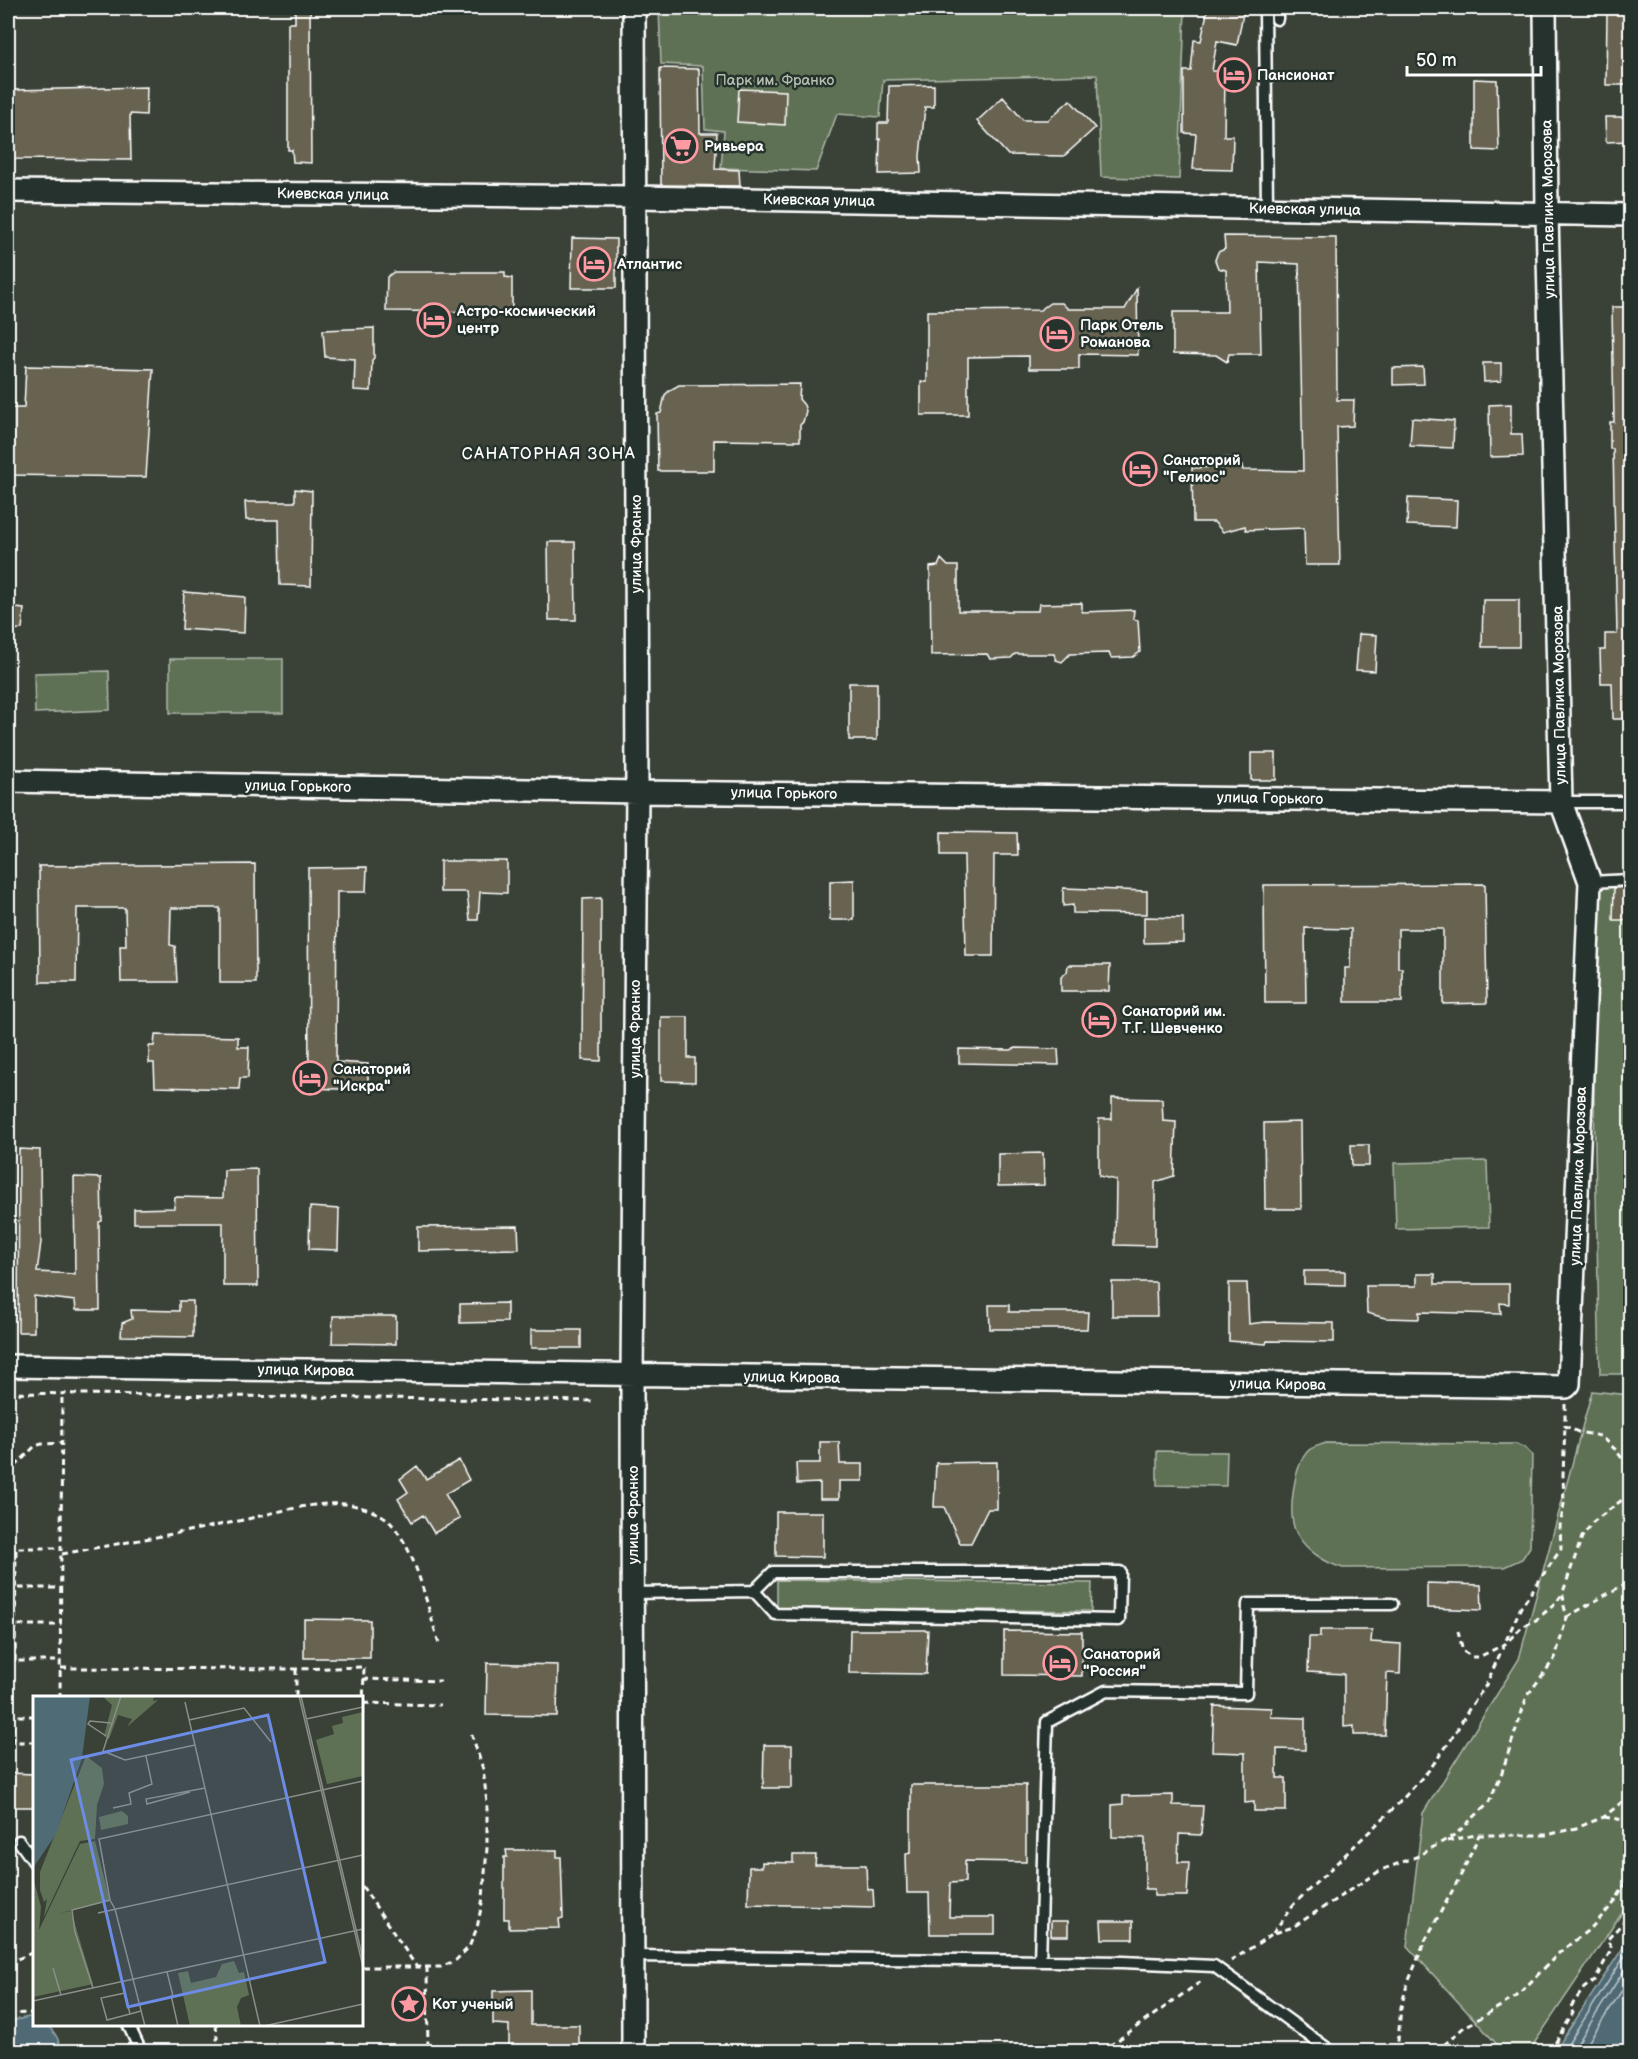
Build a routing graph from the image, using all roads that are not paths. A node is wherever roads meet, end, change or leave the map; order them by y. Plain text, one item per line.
1 (634, 8) edge
2 (1265, 8) edge
3 (1545, 8) edge
4 (8, 191) edge
5 (635, 197) junction
6 (1267, 208) junction
7 (1548, 214) junction
8 (1630, 215) edge
9 (8, 781) edge
10 (637, 792) junction
11 (1561, 802) junction
12 (1630, 802) edge
13 (1630, 880) edge
14 (1590, 882) junction
15 (8, 1366) edge
16 (632, 1374) junction
17 (1567, 1382) joint
18 (754, 1591) junction
19 (633, 1593) junction
20 (1392, 1604) dead end
21 (19, 1841) dead end
22 (33, 1861) edge
23 (633, 1956) junction
24 (1040, 1961) junction
25 (128, 2026) edge
26 (141, 2052) edge
27 (633, 2052) edge
28 (1332, 2052) edge

1 - 5 street, улица Франко
2 - 6 lane
3 - 7 street, улица Павлика Морозова
4 - 5 street, Киевская улица
5 - 6 street, Киевская улица
5 - 10 street, улица Франко
6 - 7 street, Киевская улица
7 - 8 street, Киевская улица
7 - 11 street, улица Павлика Морозова
9 - 10 street, улица Горького
10 - 11 street, улица Горького
10 - 16 street, улица Франко
11 - 12 lane
11 - 14 street, улица Павлика Морозова
13 - 14 lane
14 - 17 street, улица Павлика Морозова
15 - 16 street, улица Кирова
16 - 17 street, улица Кирова
16 - 19 street, улица Франко
18 - 18 lane
18 - 19 lane
19 - 23 street, улица Франко
20 - 24 lane
21 - 22 lane
23 - 24 lane
23 - 27 street, улица Франко
24 - 28 lane
25 - 26 lane

